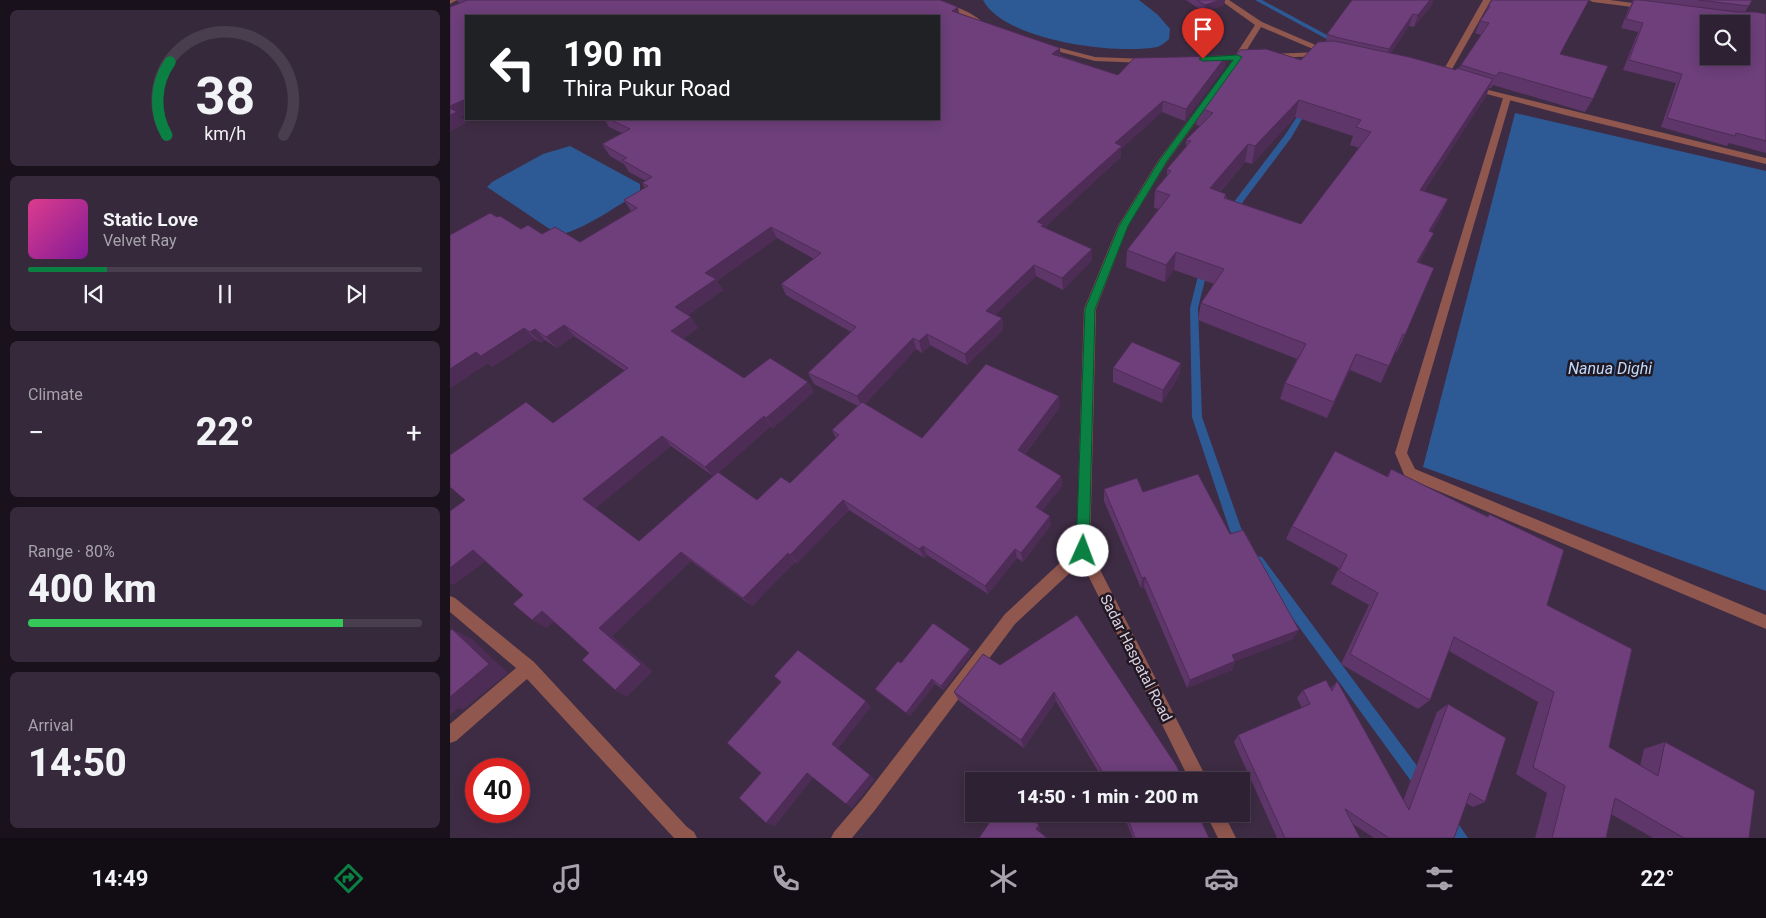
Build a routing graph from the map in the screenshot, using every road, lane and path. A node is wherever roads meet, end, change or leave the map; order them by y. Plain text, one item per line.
1 (922, 0) edge
2 (1224, 0) edge
3 (1487, 0) edge
4 (1593, 0) edge
5 (1652, 8) edge
6 (1259, 24) junction
7 (984, 25) edge
8 (1036, 43) edge
9 (1243, 57) junction
10 (1257, 57) edge
11 (1203, 59) edge
12 (1159, 60) edge
13 (1227, 73) edge
14 (1215, 89) edge
15 (1507, 98) junction
16 (1766, 161) edge
17 (1083, 551) junction
18 (450, 603) edge
19 (1766, 622) edge
20 (528, 668) junction
21 (450, 735) edge
22 (1194, 772) edge
23 (1219, 822) edge
24 (688, 838) edge
25 (840, 838) edge
26 (1227, 838) edge

1 - 7 street
2 - 6 street
3 - 15 street
4 - 5 street
6 - 9 street
6 - 10 street
8 - 12 street
9 - 11 street
9 - 13 street
14 - 17 street, Sadar Haspatal Road
15 - 16 street
15 - 19 street
17 - 22 street, Sadar Haspatal Road
17 - 25 street
18 - 20 street
20 - 21 street
20 - 24 street
23 - 26 street

